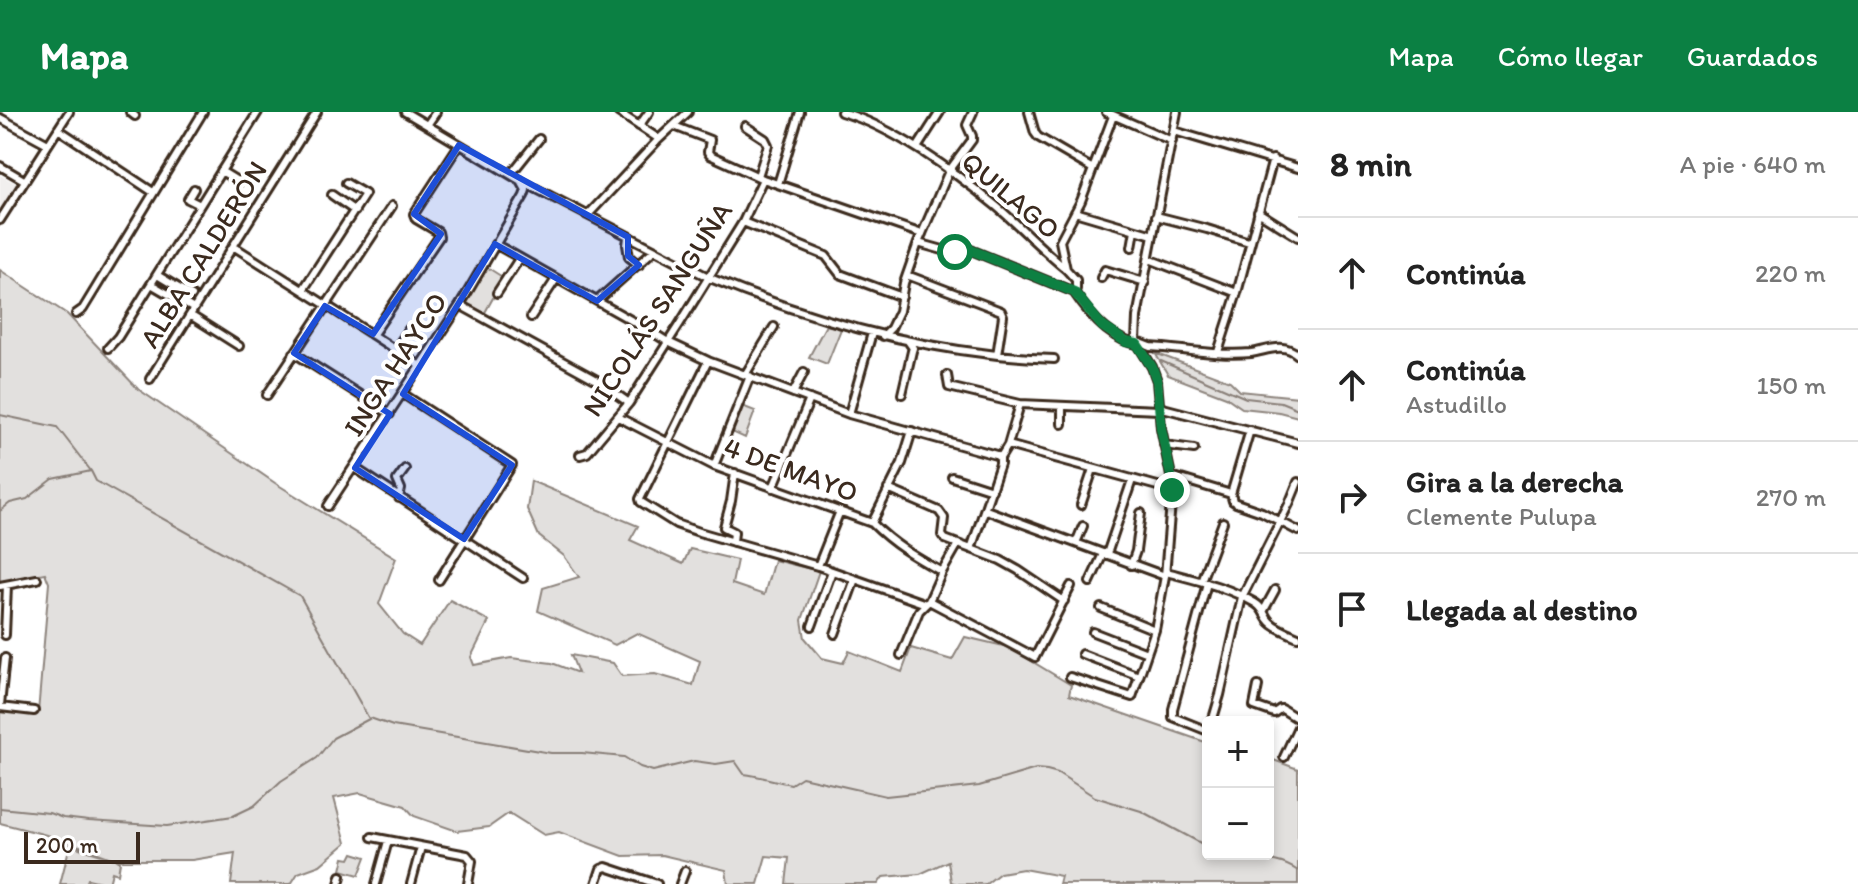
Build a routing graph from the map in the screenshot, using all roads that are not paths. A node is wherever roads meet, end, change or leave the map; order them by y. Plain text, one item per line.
1 (69, 112) edge
2 (203, 112) edge
3 (258, 112) edge
4 (317, 112) edge
5 (405, 112) edge
6 (436, 112) edge
7 (618, 112) edge
8 (649, 112) edge
9 (688, 112) edge
10 (800, 112) edge
11 (841, 112) edge
12 (940, 112) edge
13 (972, 112) edge
14 (1029, 112) edge
15 (1106, 112) edge
16 (1177, 112) edge
17 (863, 115) edge
18 (1113, 116) junction
19 (0, 118) edge
20 (427, 125) junction
21 (639, 126) junction
22 (674, 126) junction
23 (745, 126) dead end
24 (58, 129) junction
25 (1174, 131) junction
26 (539, 139) dead end
27 (659, 139) junction
28 (1172, 141) junction
29 (48, 144) junction
30 (459, 145) junction
31 (917, 148) junction
32 (1273, 159) junction
33 (0, 166) edge
34 (1298, 168) edge
35 (1093, 169) junction
36 (221, 171) junction
37 (949, 171) junction
38 (511, 174) junction
39 (760, 178) junction
40 (24, 180) junction
41 (521, 181) junction
42 (239, 182) dead end
43 (346, 183) dead end
44 (778, 184) junction
45 (194, 189) dead end
46 (153, 192) junction
47 (332, 195) dead end
48 (188, 199) junction
49 (200, 205) junction
50 (392, 206) dead end
51 (182, 207) dead end
52 (355, 211) junction
53 (1075, 212) junction
54 (1258, 212) junction
55 (588, 215) junction
56 (1156, 216) junction
57 (0, 220) edge
58 (743, 222) junction
59 (1135, 230) junction
60 (922, 234) junction
61 (1153, 235) junction
62 (628, 237) junction
63 (1298, 237) edge
64 (1249, 242) junction
65 (918, 243) junction
66 (232, 244) junction
67 (495, 244) junction
68 (1132, 247) dead end
69 (654, 250) junction
70 (519, 259) junction
71 (1149, 259) junction
72 (639, 265) junction
73 (1066, 269) junction
74 (157, 275) junction
75 (907, 275) junction
76 (710, 278) junction
77 (1101, 278) dead end
78 (556, 279) junction
79 (1145, 282) junction
80 (151, 284) junction
81 (303, 290) junction
82 (1074, 292) junction
83 (497, 293) dead end
84 (1237, 293) junction
85 (192, 296) dead end
86 (902, 297) junction
87 (597, 301) junction
88 (460, 305) junction
89 (325, 306) junction
90 (192, 312) junction
91 (76, 314) dead end
92 (531, 317) dead end
93 (774, 327) dead end
94 (409, 329) dead end
95 (872, 333) junction
96 (373, 334) junction
97 (883, 336) junction
98 (908, 341) junction
99 (668, 342) junction
100 (1137, 342) junction
101 (239, 346) dead end
102 (108, 348) dead end
103 (395, 350) junction
104 (1218, 352) junction
105 (294, 353) junction
106 (997, 355) junction
107 (1298, 355) edge
108 (1054, 359) dead end
109 (708, 361) junction
110 (420, 366) junction
111 (804, 372) dead end
112 (947, 375) dead end
113 (748, 376) junction
114 (150, 379) dead end
115 (793, 393) junction
116 (403, 394) junction
117 (902, 394) dead end
118 (267, 395) dead end
119 (810, 399) junction
120 (629, 403) junction
121 (1020, 404) junction
122 (1062, 406) junction
123 (1159, 409) junction
124 (390, 414) junction
125 (849, 414) junction
126 (618, 417) junction
127 (1062, 424) dead end
128 (1250, 430) junction
129 (912, 431) junction
130 (668, 442) junction
131 (1298, 443) edge
132 (1008, 445) junction
133 (1164, 445) junction
134 (1194, 449) dead end
135 (580, 455) dead end
136 (1000, 458) junction
137 (714, 466) junction
138 (355, 468) junction
139 (405, 469) dead end
140 (1093, 469) junction
141 (735, 473) junction
142 (1171, 476) junction
143 (952, 477) dead end
144 (397, 480) junction
145 (1132, 480) junction
146 (1298, 482) edge
147 (773, 488) junction
148 (386, 489) junction
149 (888, 489) junction
150 (992, 490) junction
151 (1172, 490) junction
152 (1231, 494) junction
153 (399, 498) junction
154 (1081, 505) dead end
155 (328, 506) dead end
156 (986, 510) junction
157 (840, 511) junction
158 (1141, 513) dead end
159 (1279, 521) junction
160 (1223, 522) dead end
161 (872, 523) junction
162 (1083, 526) dead end
163 (1298, 531) edge
164 (464, 539) junction
165 (733, 542) junction
166 (1076, 543) junction
167 (958, 544) junction
168 (971, 549) junction
169 (1103, 554) junction
170 (1131, 565) junction
171 (818, 566) junction
172 (832, 571) junction
173 (942, 572) junction
174 (1166, 574) junction
175 (523, 578) dead end
176 (37, 579) dead end
177 (855, 579) junction
178 (439, 580) dead end
179 (1090, 582) dead end
180 (1204, 582) junction
181 (4, 586) edge
182 (1071, 586) dead end
183 (1275, 590) dead end
184 (1242, 597) junction
185 (1064, 601) junction
186 (928, 602) junction
187 (1101, 608) dead end
188 (1264, 610) junction
189 (812, 626) dead end
190 (1155, 630) junction
191 (1093, 632) dead end
192 (835, 634) dead end
193 (5, 635) dead end
194 (1298, 637) edge
195 (1147, 653) junction
196 (1082, 654) dead end
197 (901, 655) dead end
198 (5, 658) dead end
199 (1139, 676) junction
200 (1070, 677) dead end
201 (1258, 686) dead end
202 (0, 706) edge
203 (34, 711) dead end
204 (1214, 716) edge
205 (1298, 719) edge
206 (1298, 727) edge
207 (1202, 729) edge
208 (1284, 757) dead end
209 (372, 837) dead end
210 (388, 841) junction
211 (421, 847) junction
212 (685, 871) dead end
213 (341, 876) dead end
214 (339, 884) edge
215 (376, 884) edge
216 (411, 884) edge
217 (468, 884) edge
218 (596, 884) edge
219 (657, 884) edge
220 (680, 884) edge

1 - 24 street
2 - 46 street
3 - 36 street
4 - 66 street, ALBA CALDERÓN
5 - 20 street
6 - 20 street
7 - 21 street
8 - 21 street
9 - 22 street
10 - 44 street
11 - 17 street, QUILAGO
12 - 31 street
13 - 37 street
14 - 35 street
15 - 18 street
16 - 25 street
17 - 31 street, QUILAGO
18 - 28 street
18 - 35 street
19 - 29 street
20 - 30 street
21 - 27 street
22 - 27 street
22 - 39 street
23 - 39 street, NICOLÁS SANGUÑA
24 - 29 street
24 - 46 street
25 - 28 street
25 - 32 street
26 - 38 street
27 - 55 street
28 - 56 street
29 - 40 street
30 - 38 street
30 - 96 street
31 - 37 street, QUILAGO
32 - 34 street
32 - 54 street
33 - 40 street
35 - 53 street
36 - 42 street
36 - 49 street
37 - 60 street
37 - 73 street, QUILAGO
38 - 41 street
39 - 44 street
39 - 58 street, NICOLÁS SANGUÑA
40 - 57 street
41 - 55 street
41 - 67 street, INGA HAYCO
43 - 52 street
44 - 60 street
45 - 48 street
46 - 91 street
47 - 52 street
48 - 49 street
48 - 51 street
49 - 74 street
50 - 89 street
52 - 81 street
53 - 59 street
53 - 73 street
54 - 63 street
54 - 64 street
55 - 62 street
56 - 61 street
56 - 64 street
58 - 76 street, NICOLÁS SANGUÑA
58 - 86 street
59 - 61 street
59 - 68 street
60 - 65 street
61 - 71 street
62 - 69 street
62 - 72 street
64 - 84 street
65 - 75 street
65 - 82 street
66 - 81 street
66 - 90 street, ALBA CALDERÓN
67 - 70 street
67 - 88 street, INGA HAYCO
69 - 72 street
69 - 76 street
70 - 78 street
70 - 83 street
71 - 79 street
71 - 84 street
72 - 87 street
73 - 82 street
74 - 80 street
74 - 85 street
75 - 86 street
75 - 106 street
76 - 95 street
76 - 99 street, NICOLÁS SANGUÑA
77 - 79 street
78 - 87 street
78 - 92 street
79 - 100 street
80 - 90 street
80 - 102 street
81 - 89 street
82 - 100 street
84 - 104 street
86 - 97 street
87 - 99 street
88 - 110 street, INGA HAYCO
88 - 120 street
89 - 96 street
89 - 105 street
90 - 101 street
90 - 114 street, ALBA CALDERÓN
93 - 113 street
94 - 103 street
95 - 97 street
95 - 125 street
96 - 103 street
97 - 98 street
98 - 106 street
98 - 117 street
99 - 109 street
99 - 120 street, NICOLÁS SANGUÑA
100 - 104 street
100 - 123 street
103 - 110 street
104 - 107 street
105 - 118 street
105 - 124 street
106 - 108 street
109 - 113 street
109 - 130 street
110 - 116 street, INGA HAYCO
111 - 115 street
112 - 121 street
113 - 115 street
113 - 137 street
115 - 119 street
116 - 124 street, INGA HAYCO
116 - 164 street
119 - 125 street
119 - 147 street
120 - 126 street, NICOLÁS SANGUÑA
121 - 122 street
121 - 132 street
122 - 123 street
122 - 127 street
123 - 128 street
123 - 133 street
124 - 138 street, INGA HAYCO
125 - 129 street
126 - 130 street, 4 DE MAYO
126 - 135 street, NICOLÁS SANGUÑA
128 - 131 street
128 - 152 street
129 - 136 street
129 - 149 street
130 - 137 street, 4 DE MAYO
130 - 165 street
132 - 136 street
132 - 140 street
133 - 134 street
133 - 142 street
136 - 150 street
137 - 141 street, 4 DE MAYO
138 - 148 street
138 - 155 street, INGA HAYCO
139 - 144 street
140 - 145 street
140 - 154 street
141 - 147 street, 4 DE MAYO
141 - 165 street
142 - 151 street
142 - 152 street
143 - 150 street
144 - 148 street
144 - 153 street
145 - 151 street
145 - 169 street
146 - 159 street
147 - 157 street, 4 DE MAYO
148 - 153 street
149 - 161 street
149 - 167 street
150 - 156 street
151 - 174 street
152 - 159 street
153 - 164 street
156 - 166 street
156 - 168 street
157 - 161 street, 4 DE MAYO
157 - 171 street
158 - 170 street
159 - 163 street
159 - 184 street
160 - 180 street
161 - 173 street, 4 DE MAYO
162 - 166 street
164 - 175 street
164 - 178 street
165 - 171 street
166 - 169 street
167 - 168 street
167 - 173 street
168 - 185 street
169 - 170 street
169 - 179 street
170 - 174 street
171 - 172 street
172 - 177 street
172 - 189 street
173 - 186 street
174 - 180 street
174 - 190 street
176 - 181 street
177 - 186 street
177 - 192 street
180 - 184 street
180 - 207 street
181 - 193 street
182 - 185 street
183 - 188 street
184 - 188 street
184 - 204 street
185 - 186 street
186 - 197 street
187 - 190 street
188 - 194 street
190 - 195 street
191 - 195 street
195 - 199 street
196 - 199 street
198 - 202 street
199 - 200 street
201 - 205 street
202 - 203 street
206 - 208 street
209 - 210 street
210 - 211 street
210 - 215 street
211 - 216 street
211 - 217 street
212 - 220 street
213 - 214 street
218 - 219 street

